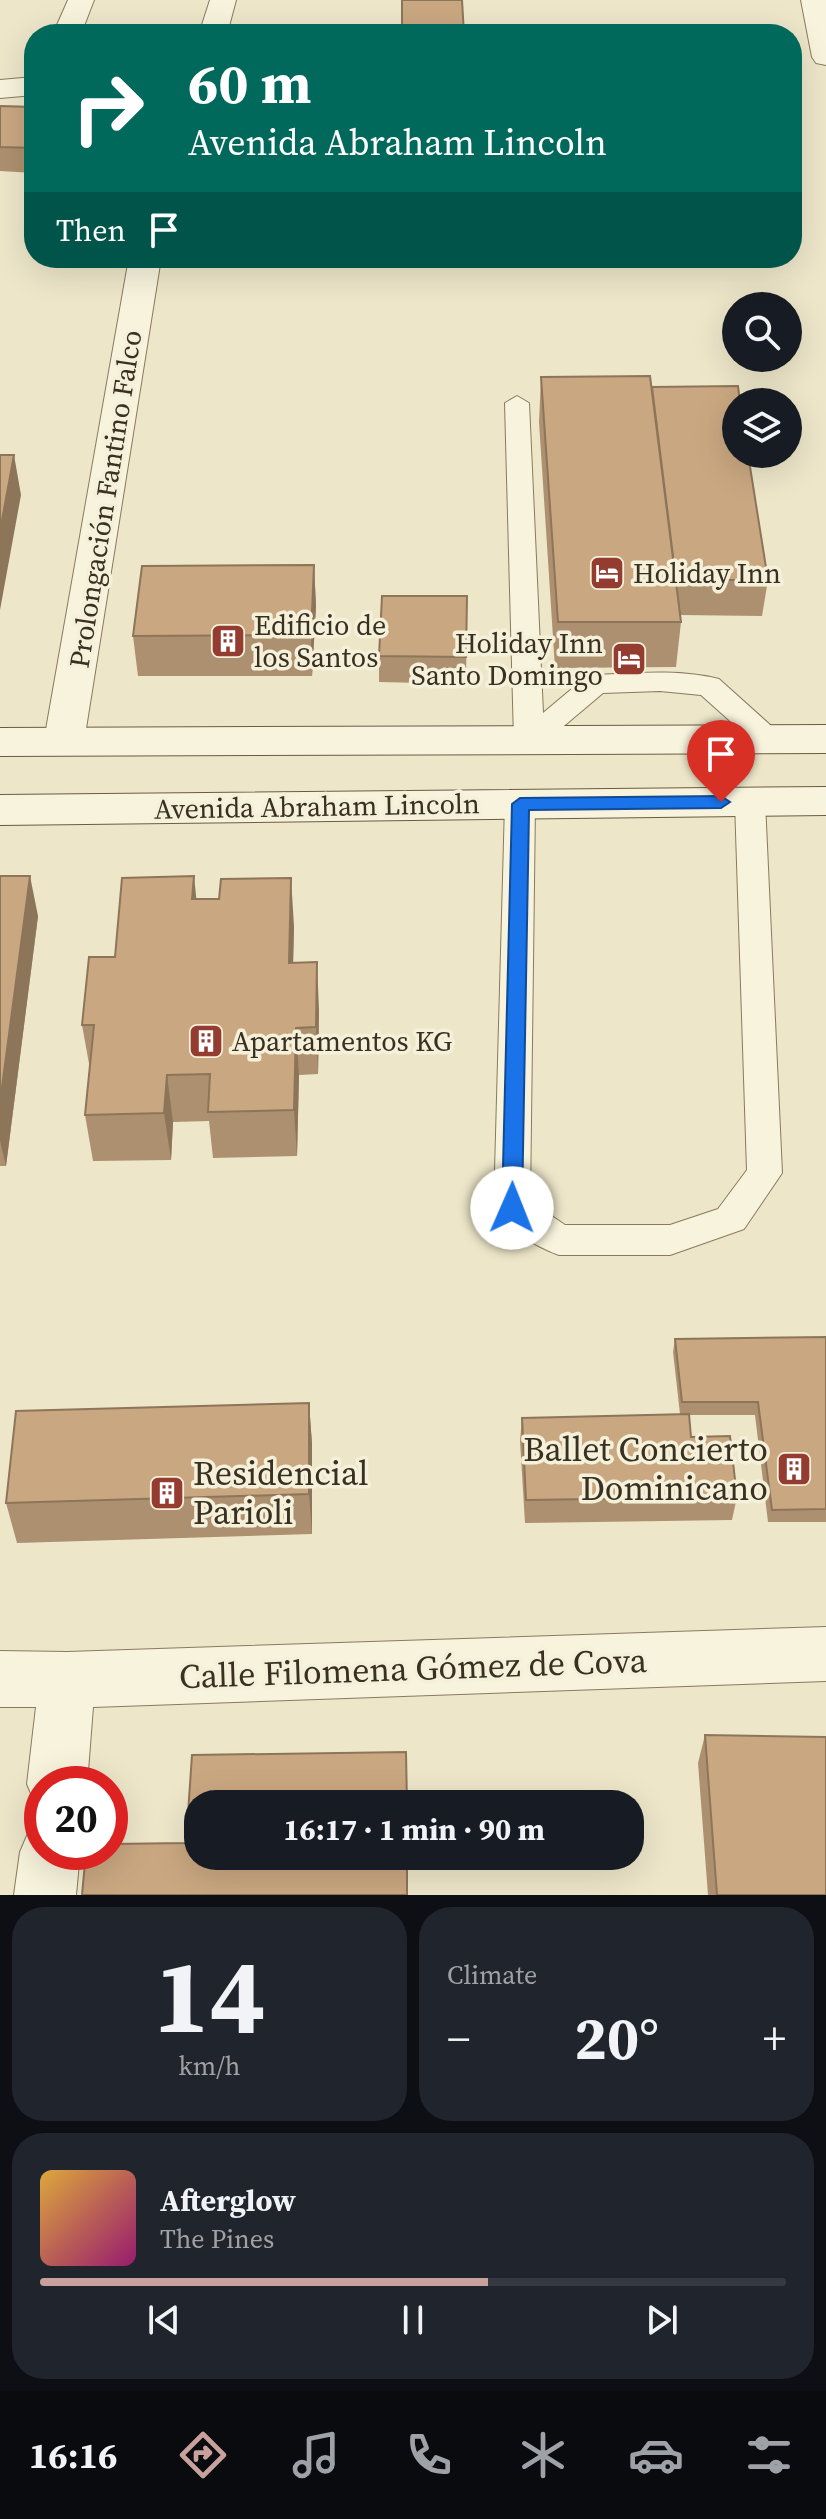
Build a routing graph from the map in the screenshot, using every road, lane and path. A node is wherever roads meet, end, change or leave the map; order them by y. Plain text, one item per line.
1 (81, 0) edge
2 (223, 0) edge
3 (814, 0) edge
4 (71, 24) edge
5 (216, 24) edge
6 (826, 57) edge
7 (24, 87) edge
8 (0, 89) edge
9 (143, 268) edge
10 (517, 403) dead end
11 (768, 739) junction
12 (826, 739) edge
13 (529, 740) junction
14 (64, 741) junction
15 (0, 742) edge
16 (826, 801) edge
17 (750, 802) junction
18 (520, 804) junction
19 (0, 810) edge
20 (826, 1654) edge
21 (0, 1679) edge
22 (67, 1680) junction
23 (59, 1766) edge
24 (48, 1870) edge
25 (45, 1895) edge

1 - 4 street
2 - 5 street
3 - 6 street
7 - 8 street
9 - 14 street, Prolongación Fantino Falco
10 - 13 lane
11 - 12 street
11 - 13 street
11 - 13 lane
13 - 14 street
14 - 15 street
16 - 17 street, Avenida Abraham Lincoln
17 - 18 street, Avenida Abraham Lincoln
17 - 18 lane
18 - 19 street, Avenida Abraham Lincoln
20 - 22 street, Calle Filomena Gómez de Cova
21 - 22 street, Calle Filomena Gómez de Cova
22 - 23 street
24 - 25 street

